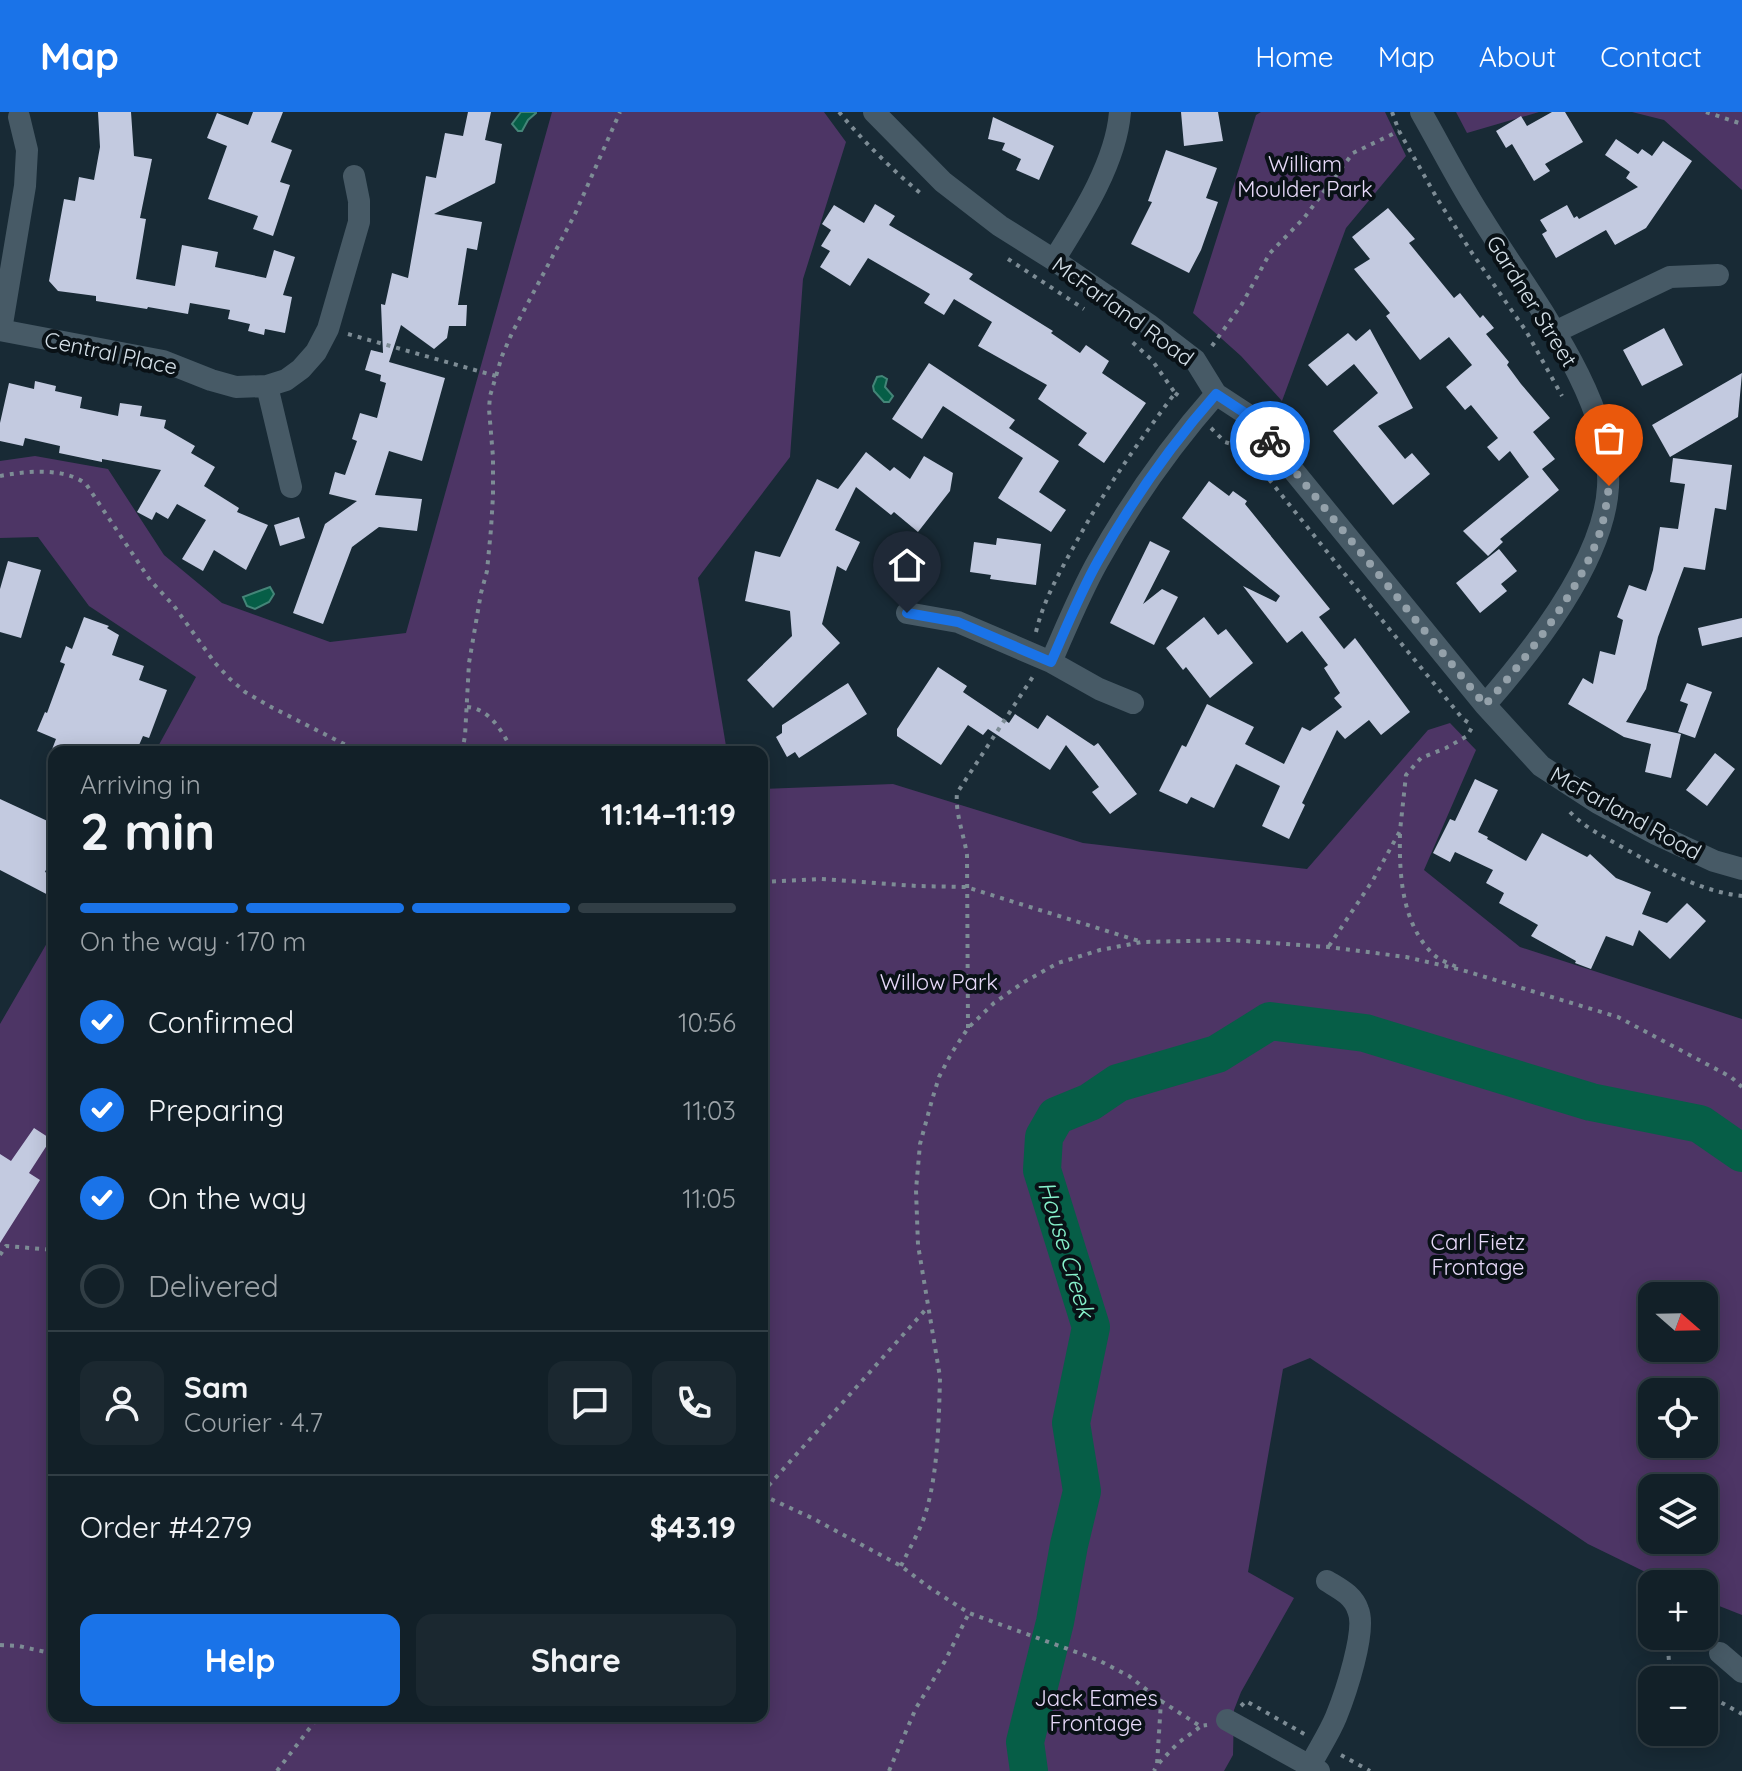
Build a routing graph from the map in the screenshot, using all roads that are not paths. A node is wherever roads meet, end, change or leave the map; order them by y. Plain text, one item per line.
1 (874, 112) edge
2 (1120, 112) edge
3 (1421, 112) edge
4 (19, 117) dead end
5 (354, 176) dead end
6 (1054, 260) junction
7 (1718, 275) dead end
8 (1, 330) edge
9 (1555, 332) junction
10 (267, 386) junction
11 (1216, 394) junction
12 (291, 487) dead end
13 (907, 613) dead end
14 (1041, 658) junction
15 (1133, 703) dead end
16 (1485, 705) junction
17 (1742, 869) edge
18 (1327, 1581) dead end
19 (1720, 1653) dead end
20 (1742, 1672) edge
21 (1227, 1720) road end
22 (1314, 1769) edge

1 - 6 street, McFarland Road
2 - 6 street
3 - 9 street, Gardner Street
4 - 8 street
5 - 10 street, Central Place
6 - 11 street, McFarland Road
7 - 9 street
8 - 10 street, Central Place
9 - 16 street, Gardner Street
10 - 12 street
11 - 14 street
11 - 16 street, McFarland Road
13 - 14 street
14 - 15 street
16 - 17 street, McFarland Road
18 - 22 street
19 - 20 street
21 - 22 street

